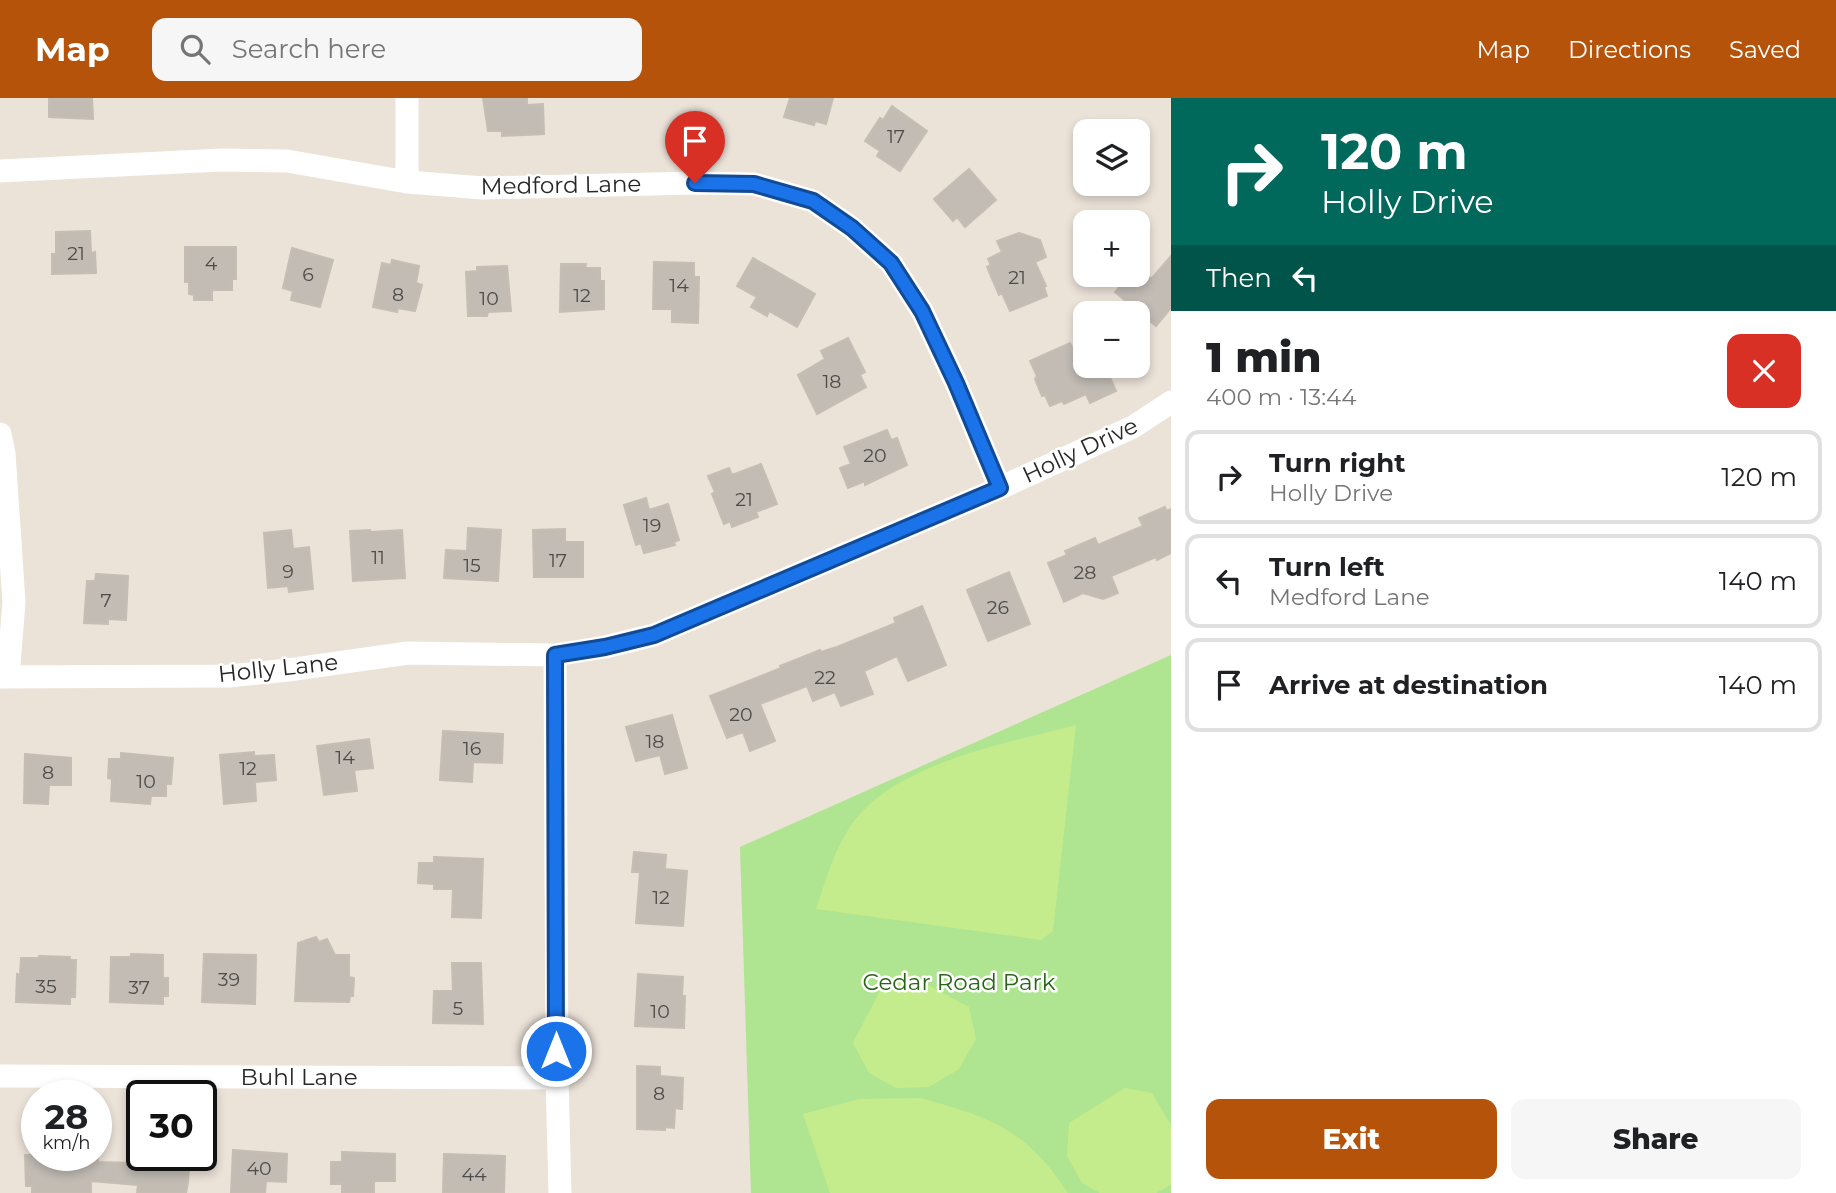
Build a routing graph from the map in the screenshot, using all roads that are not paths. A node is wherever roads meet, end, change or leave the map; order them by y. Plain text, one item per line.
1 (407, 98) edge
2 (0, 171) edge
3 (407, 182) junction
4 (1171, 402) edge
5 (0, 434) edge
6 (1000, 488) junction
7 (555, 655) junction
8 (4, 677) edge
9 (0, 1076) edge
10 (557, 1078) junction
11 (559, 1193) edge

1 - 3 street
2 - 3 street, Medford Lane
3 - 6 street, Medford Lane
4 - 6 street, Holly Drive
5 - 8 street
6 - 7 street, Holly Drive
7 - 8 street, Holly Lane
7 - 10 street
9 - 10 street, Buhl Lane
10 - 11 street

